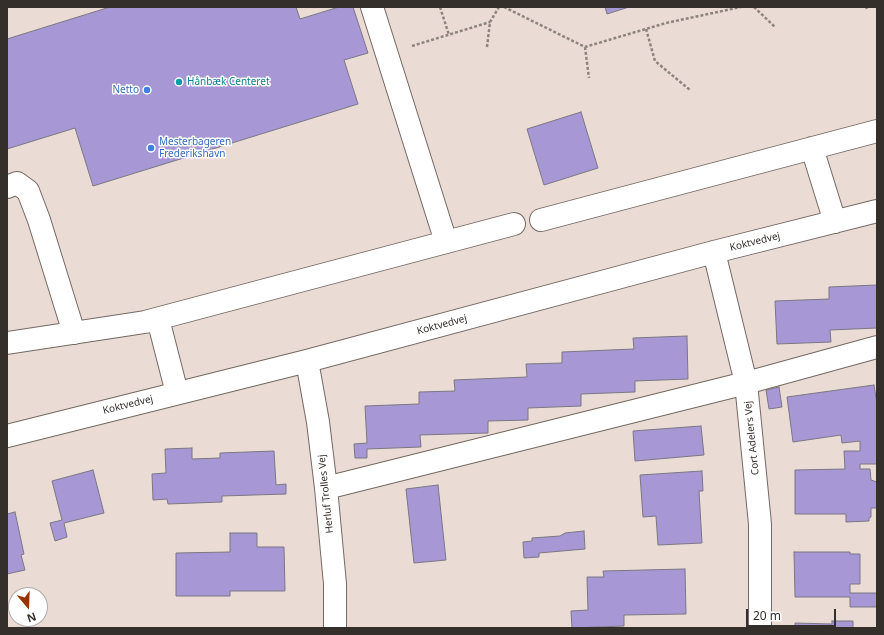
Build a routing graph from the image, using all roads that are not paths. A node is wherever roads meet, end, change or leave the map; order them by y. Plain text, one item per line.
1 (372, 7) edge
2 (877, 131) edge
3 (812, 148) junction
4 (7, 187) edge
5 (877, 211) edge
6 (540, 220) dead end
7 (836, 222) junction
8 (514, 224) dead end
9 (446, 242) junction
10 (714, 252) junction
11 (158, 319) junction
12 (74, 333) junction
13 (7, 343) edge
14 (877, 347) edge
15 (307, 361) junction
16 (746, 383) junction
17 (177, 393) junction
18 (7, 436) edge
19 (326, 488) junction
20 (335, 628) edge
21 (760, 628) edge

1 - 9 street
2 - 3 street
3 - 6 street
3 - 7 street
4 - 12 street
5 - 7 street, Koktvedvej
7 - 10 street, Koktvedvej
8 - 9 street
9 - 11 street
10 - 15 street, Koktvedvej
10 - 16 street, Cort Adelers Vej
11 - 12 street
11 - 17 street
12 - 13 street
14 - 16 street
15 - 17 street, Koktvedvej
15 - 19 street, Herluf Trolles Vej
16 - 19 street
16 - 21 street, Cort Adelers Vej
17 - 18 street, Koktvedvej
19 - 20 street, Herluf Trolles Vej

